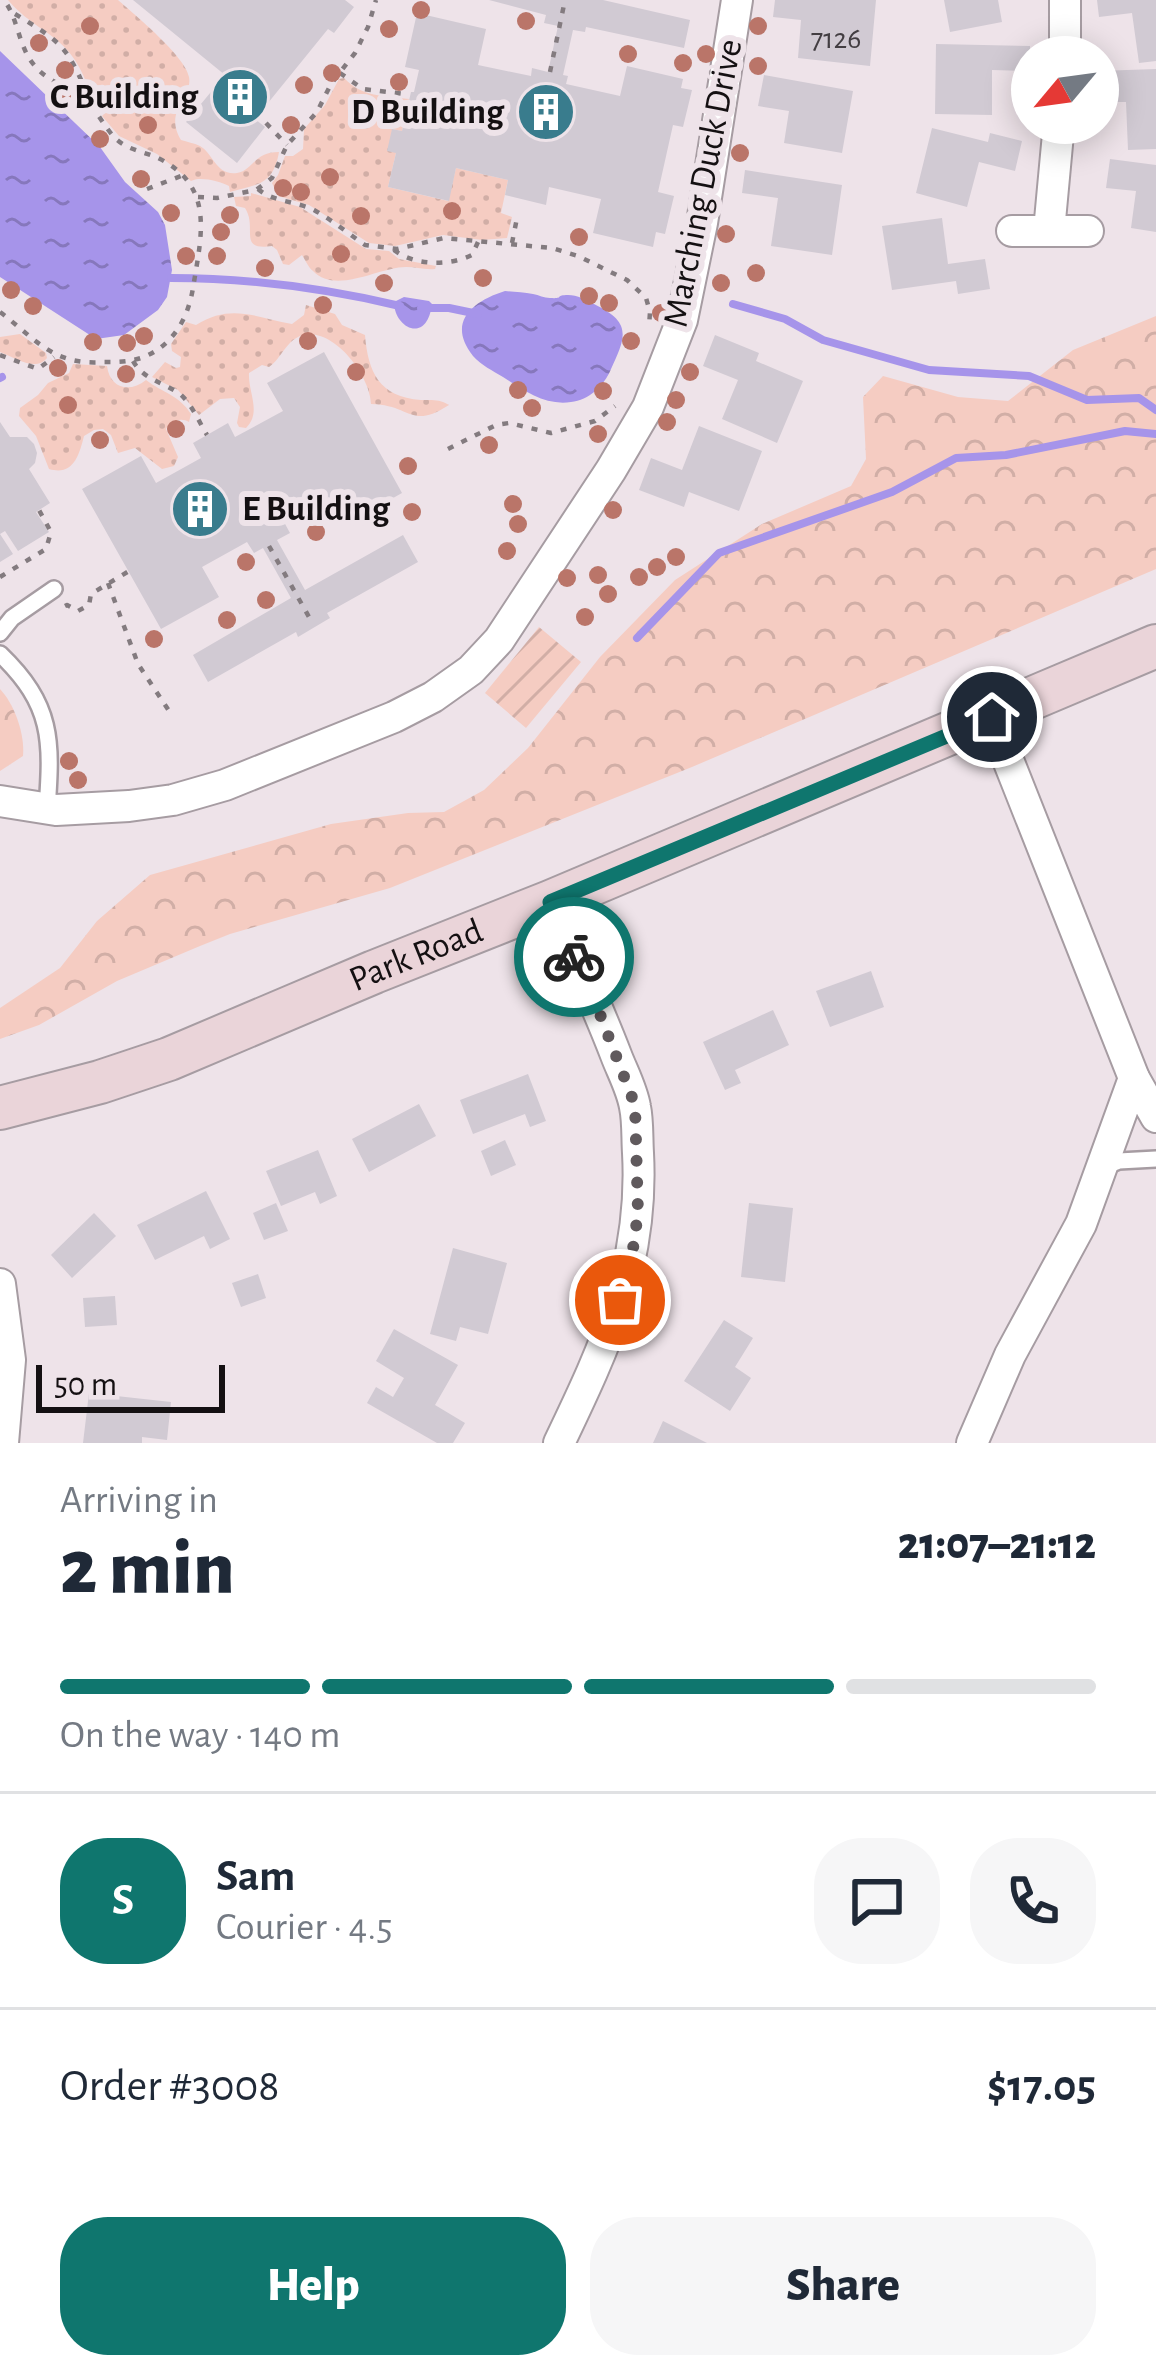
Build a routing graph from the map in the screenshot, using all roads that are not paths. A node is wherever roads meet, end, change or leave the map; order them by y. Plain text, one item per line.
1 (737, 0) edge
2 (1065, 0) edge
3 (1064, 36) edge
4 (1056, 144) edge
5 (1012, 231) dead end
6 (1049, 231) junction
7 (1088, 231) dead end
8 (54, 589) dead end
9 (0, 633) edge
10 (1156, 646) edge
11 (0, 654) edge
12 (992, 717) junction
13 (0, 801) edge
14 (47, 809) junction
15 (550, 902) junction
16 (1134, 1078) junction
17 (0, 1108) edge
18 (1156, 1117) edge
19 (1156, 1159) edge
20 (1100, 1168) junction
21 (0, 1284) edge
22 (3, 1443) edge
23 (559, 1443) edge
24 (972, 1443) edge

1 - 14 street, Marching Duck Drive
2 - 3 street
4 - 6 street
5 - 6 street
6 - 7 street
8 - 9 lane
10 - 12 main road, Park Road
11 - 14 lane
12 - 15 main road, Park Road
12 - 16 street
13 - 14 street, Marching Duck Drive
15 - 17 main road, Park Road
15 - 23 street
16 - 18 street
16 - 20 street
19 - 20 lane
20 - 24 street
21 - 22 street

